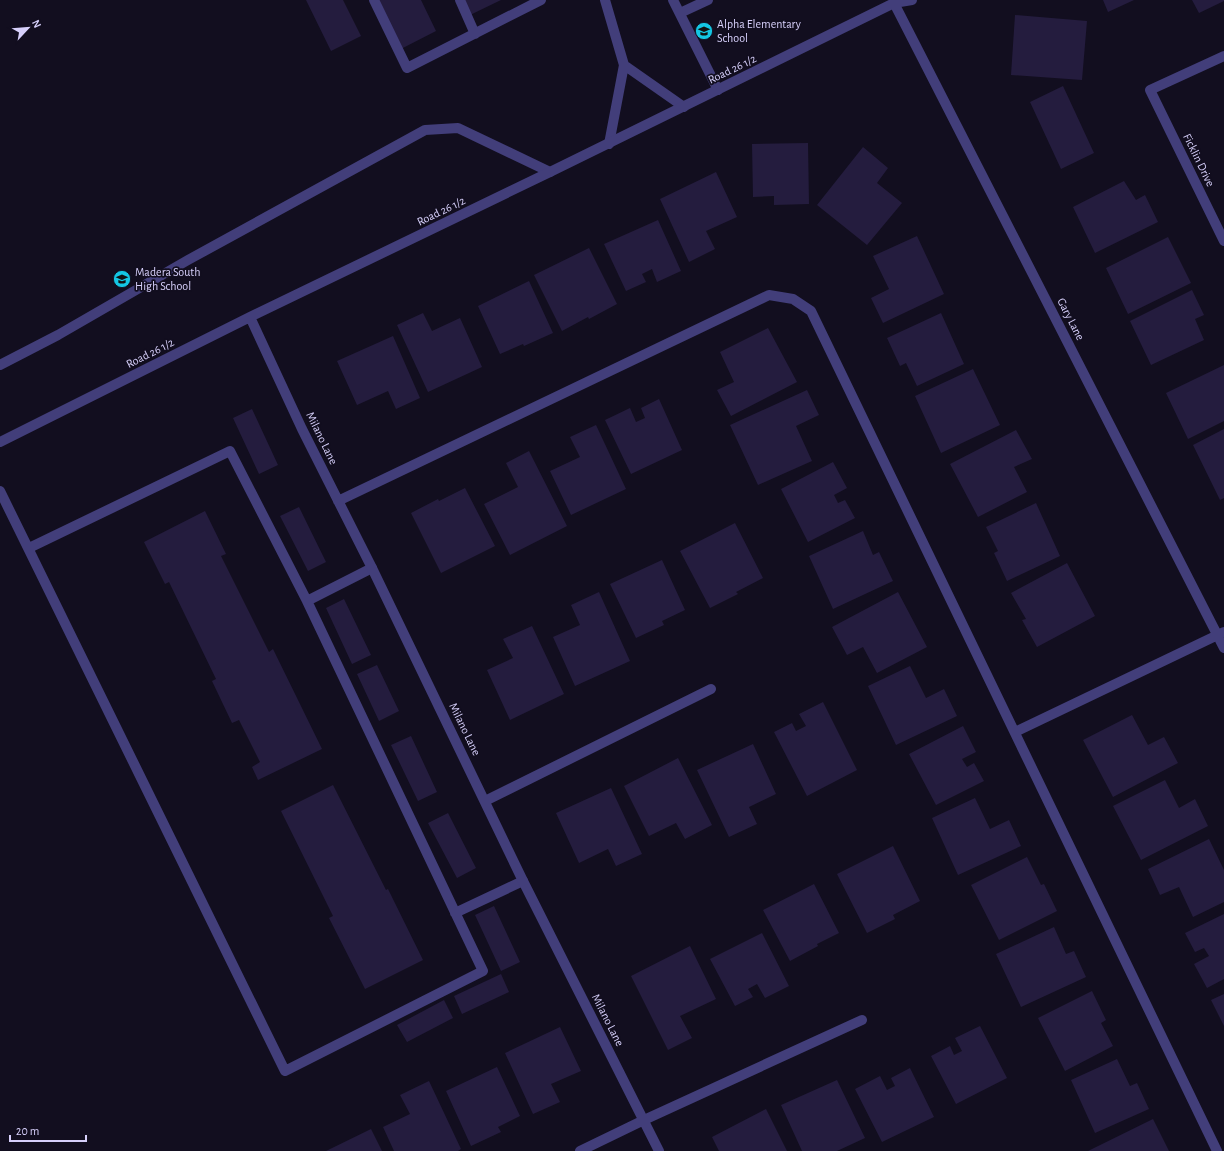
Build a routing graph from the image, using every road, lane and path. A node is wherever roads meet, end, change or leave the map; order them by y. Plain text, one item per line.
1 (374, 0) edge
2 (460, 0) edge
3 (541, 0) edge
4 (605, 0) edge
5 (673, 0) edge
6 (708, 0) edge
7 (912, 0) edge
8 (895, 2) edge
9 (680, 13) junction
10 (475, 34) junction
11 (1224, 56) edge
12 (624, 65) junction
13 (718, 90) junction
14 (684, 107) junction
15 (609, 144) junction
16 (550, 172) junction
17 (1224, 241) edge
18 (250, 317) junction
19 (0, 365) edge
20 (0, 442) edge
21 (0, 491) edge
22 (338, 501) junction
23 (29, 548) junction
24 (372, 568) junction
25 (307, 600) junction
26 (1221, 634) edge
27 (1224, 648) edge
28 (711, 689) dead end
29 (1015, 732) junction
30 (485, 801) junction
31 (523, 881) junction
32 (455, 913) junction
33 (862, 1020) dead end
34 (644, 1120) junction
35 (580, 1151) edge
36 (660, 1151) edge
37 (1217, 1151) edge

1 - 10 street
2 - 10 street
3 - 10 street
4 - 12 street
5 - 9 street
6 - 9 street
7 - 8 street, Road 26 1/2
8 - 13 street, Road 26 1/2
8 - 26 street, Gary Lane
9 - 13 street
11 - 17 street, Ficklin Drive
12 - 14 street
12 - 15 street
13 - 14 street, Road 26 1/2
14 - 15 street, Road 26 1/2
15 - 16 street, Road 26 1/2
16 - 18 street, Road 26 1/2
16 - 19 street
18 - 20 street, Road 26 1/2
18 - 22 street, Milano Lane
21 - 23 street
22 - 24 street, Milano Lane
22 - 29 street
23 - 25 street
23 - 32 street
24 - 25 street
24 - 30 street, Milano Lane
25 - 32 street
26 - 27 street, Gary Lane
26 - 29 street
28 - 30 street
29 - 37 street
30 - 31 street, Milano Lane
31 - 32 street
31 - 34 street, Milano Lane
33 - 34 street
34 - 35 street
34 - 36 street, Milano Lane

